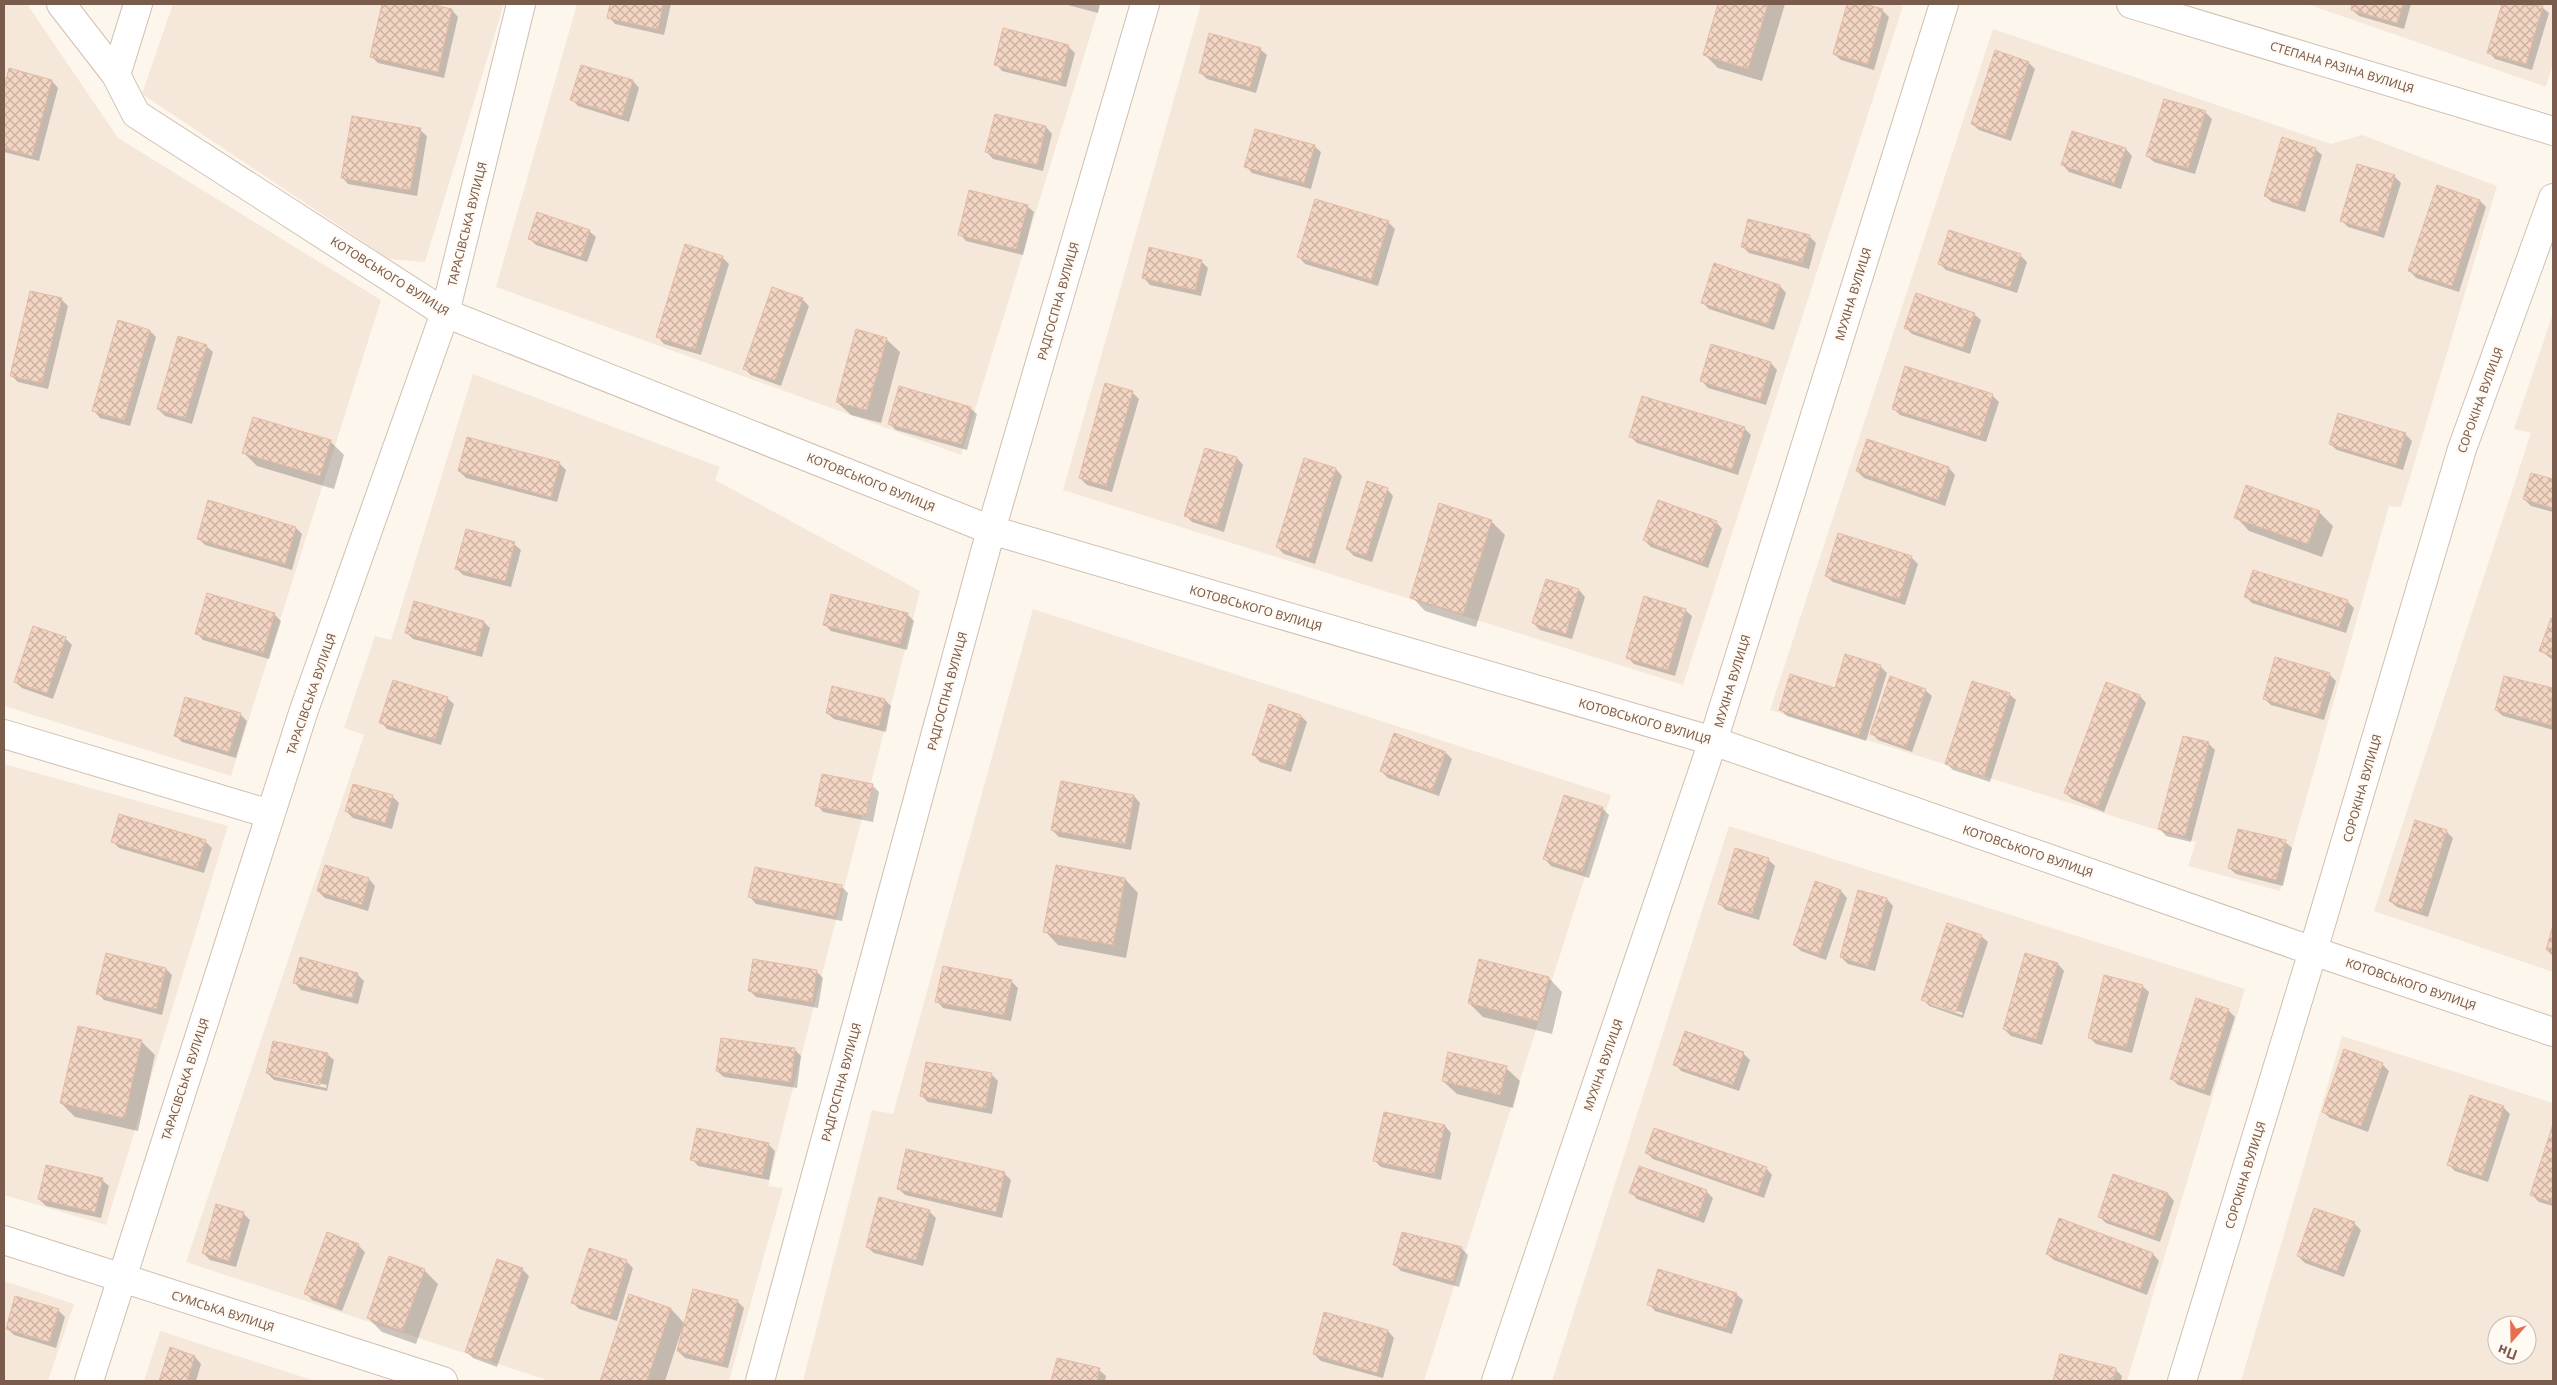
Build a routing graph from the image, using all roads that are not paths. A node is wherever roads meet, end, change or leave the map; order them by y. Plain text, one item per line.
1 (61, 4) edge
2 (138, 4) edge
3 (521, 4) edge
4 (1145, 4) edge
5 (1944, 4) edge
6 (2131, 4) edge
7 (116, 75) junction
8 (2553, 130) edge
9 (2553, 198) edge
10 (445, 313) junction
11 (991, 530) junction
12 (4, 734) edge
13 (1713, 741) junction
14 (270, 814) junction
15 (2314, 951) junction
16 (2553, 1032) edge
17 (4, 1240) edge
18 (121, 1278) junction
19 (89, 1381) edge
20 (443, 1381) edge
21 (760, 1381) edge
22 (1496, 1381) edge
23 (2182, 1381) edge

1 - 7 street, КОТОВСЬКОГО ВУЛИЦЯ
2 - 7 street
3 - 10 street, ТАРАСІВСЬКА ВУЛИЦЯ
4 - 11 street, РАДГОСПНА ВУЛИЦЯ
5 - 13 street, МУХІНА ВУЛИЦЯ
6 - 8 street, СТЕПАНА РАЗІНА ВУЛИЦЯ
7 - 10 street, КОТОВСЬКОГО ВУЛИЦЯ
9 - 15 street, СОРОКІНА ВУЛИЦЯ
10 - 11 street, КОТОВСЬКОГО ВУЛИЦЯ
10 - 14 street, ТАРАСІВСЬКА ВУЛИЦЯ
11 - 13 street, КОТОВСЬКОГО ВУЛИЦЯ
11 - 21 street, РАДГОСПНА ВУЛИЦЯ
12 - 14 street
13 - 15 street, КОТОВСЬКОГО ВУЛИЦЯ
13 - 22 street, МУХІНА ВУЛИЦЯ
14 - 18 street, ТАРАСІВСЬКА ВУЛИЦЯ
15 - 16 street, КОТОВСЬКОГО ВУЛИЦЯ
15 - 23 street, СОРОКІНА ВУЛИЦЯ
17 - 18 street, СУМСЬКА ВУЛИЦЯ
18 - 19 street, ТАРАСІВСЬКА ВУЛИЦЯ
18 - 20 street, СУМСЬКА ВУЛИЦЯ

